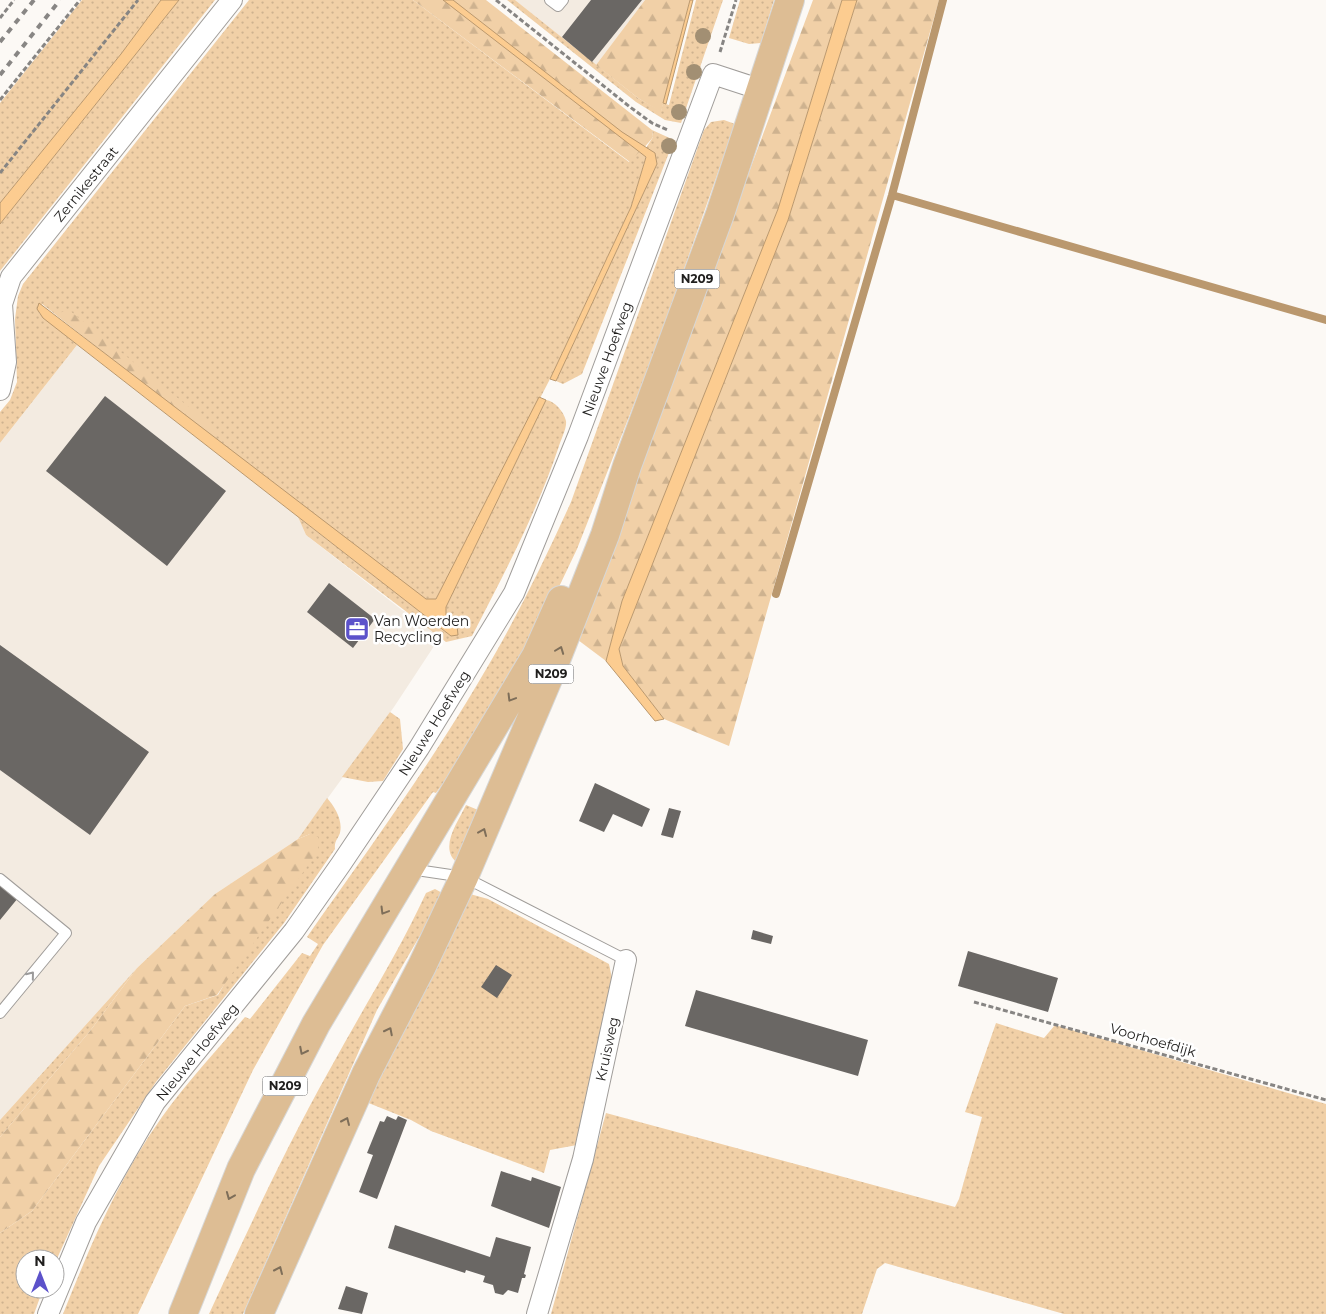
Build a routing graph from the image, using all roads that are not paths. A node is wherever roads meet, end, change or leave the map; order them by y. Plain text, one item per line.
1 (232, 0) edge
2 (550, 0) edge
3 (563, 0) edge
4 (790, 0) edge
5 (762, 90) junction
6 (0, 390) edge
7 (627, 466) junction
8 (409, 869) junction
9 (464, 877) junction
10 (0, 879) edge
11 (626, 960) joint
12 (0, 1013) edge
13 (48, 1314) edge
14 (183, 1314) edge
15 (259, 1314) edge
16 (537, 1314) edge

1 - 6 street, Zernikestraat
2 - 3 lane
4 - 5 main road, N209
5 - 7 main road, N209
5 - 13 street, Nieuwe Hoefweg
7 -> 8 main road, N209
9 -> 7 main road, N209
8 - 9 lane, Kruisweg
8 -> 14 main road, N209
9 - 11 lane, Kruisweg
15 -> 9 main road, N209
12 -> 10 lane
11 - 16 street, Kruisweg

